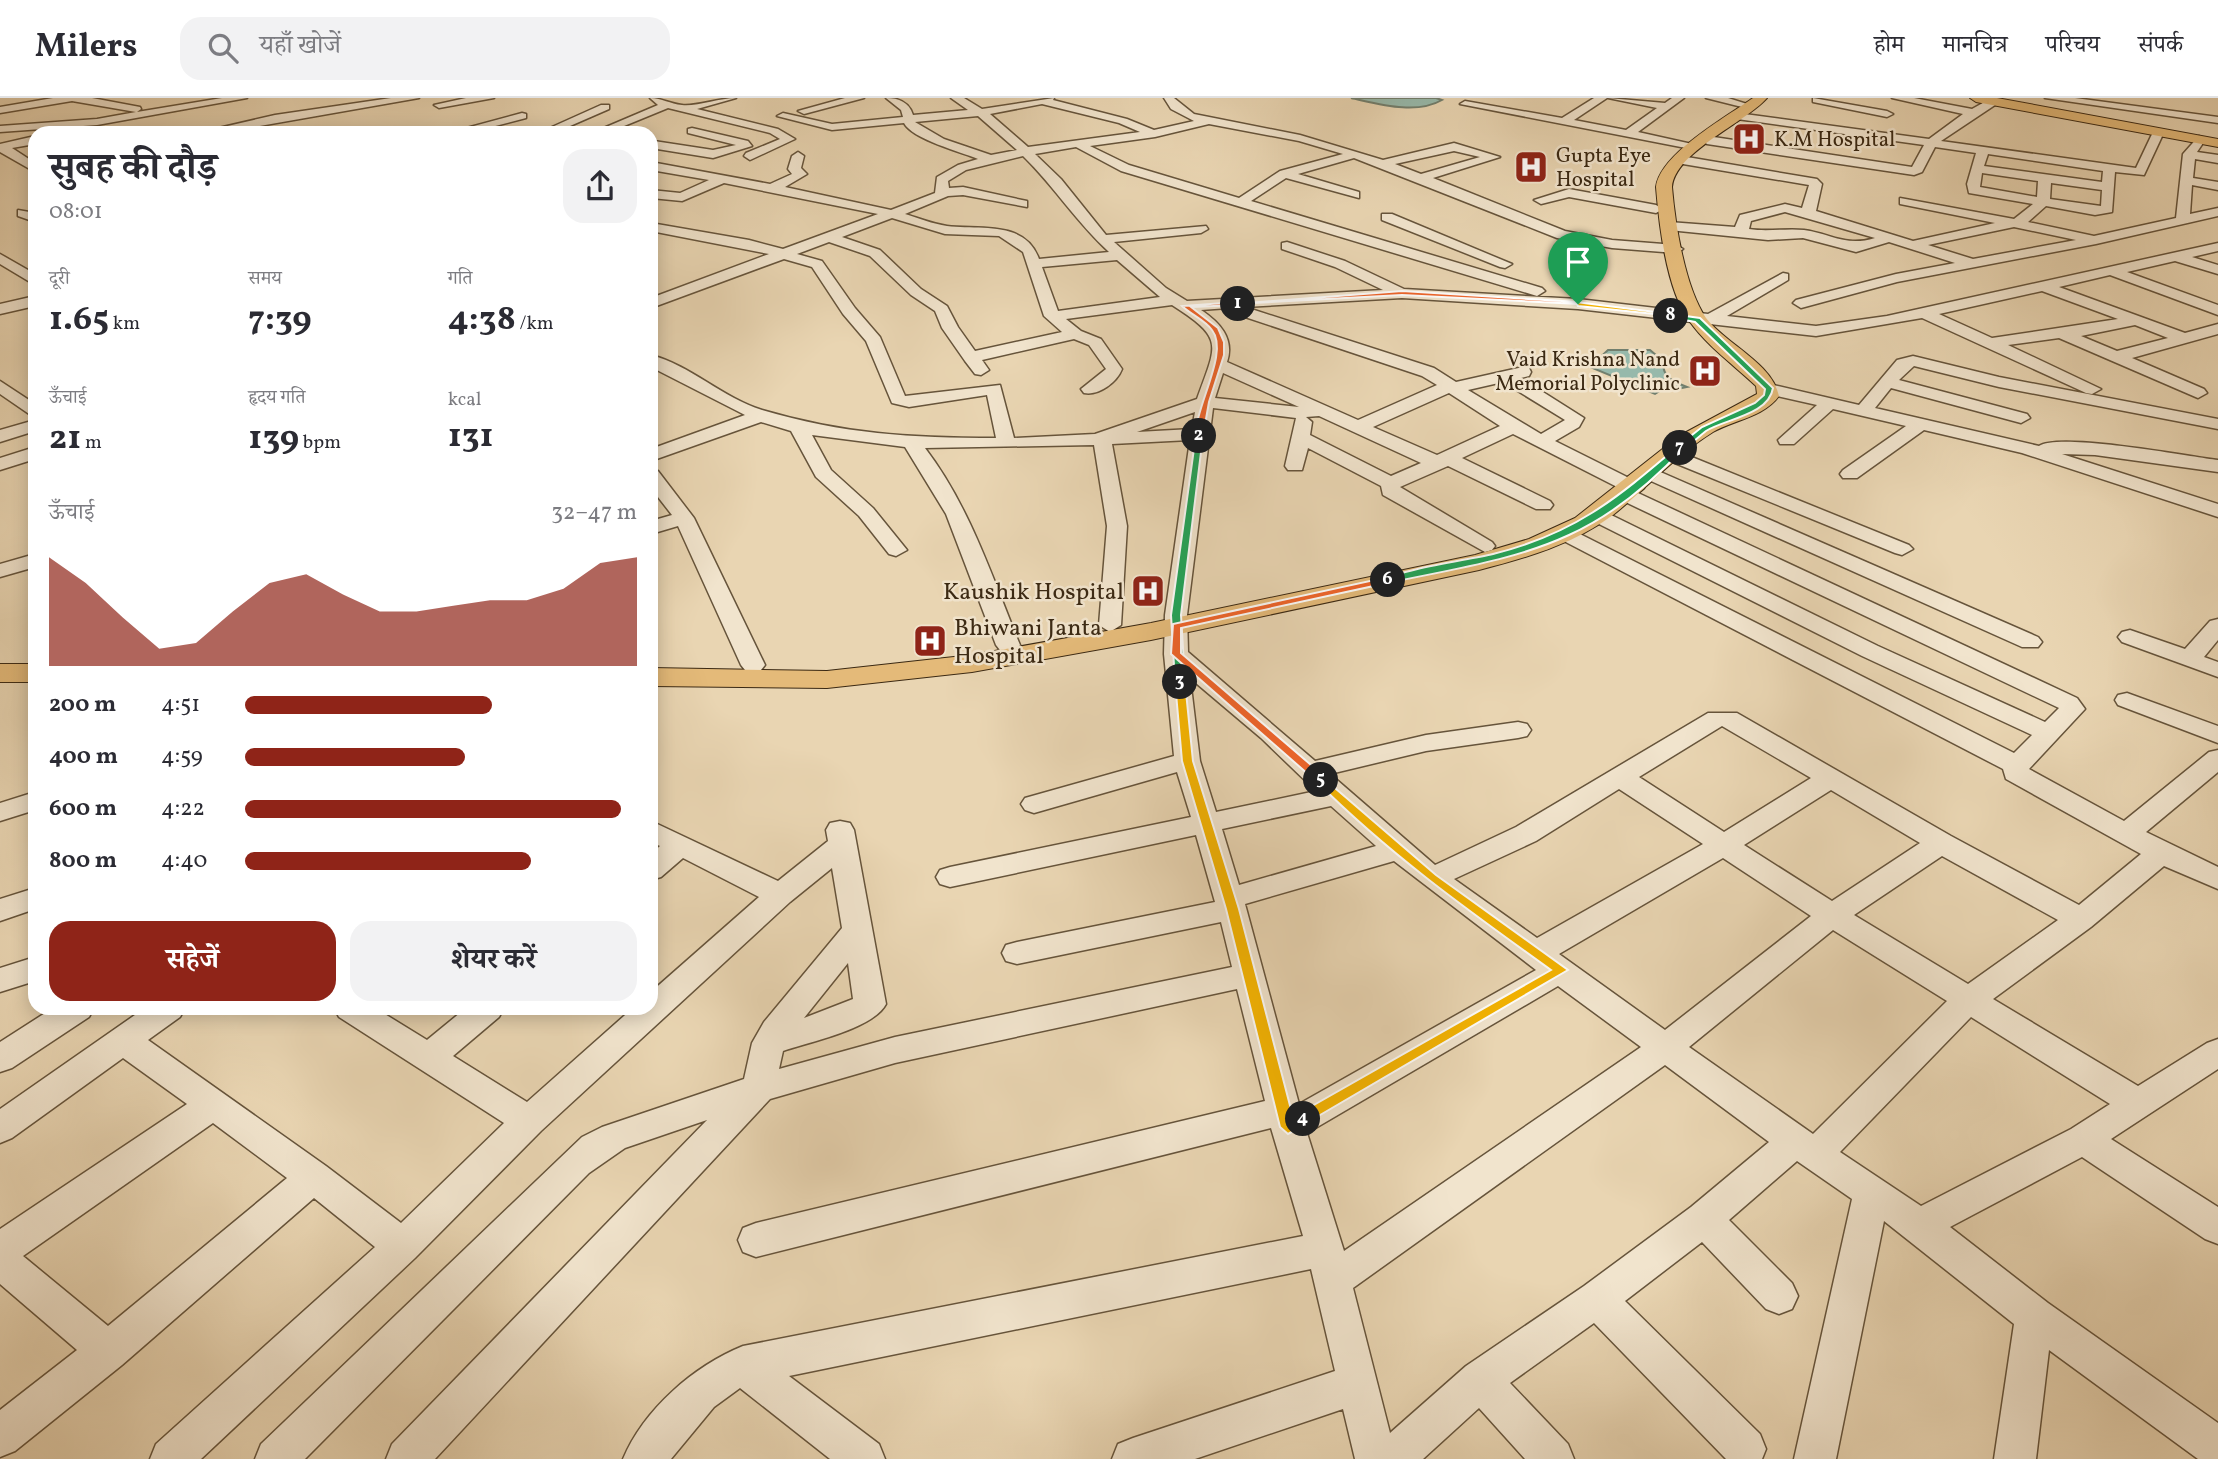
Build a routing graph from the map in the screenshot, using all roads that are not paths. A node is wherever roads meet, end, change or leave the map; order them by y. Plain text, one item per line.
1 (73, 98) edge
2 (242, 98) edge
3 (414, 98) edge
4 (429, 98) edge
5 (489, 98) edge
6 (655, 98) edge
7 (731, 98) edge
8 (859, 98) edge
9 (891, 98) edge
10 (956, 98) edge
11 (1168, 98) edge
12 (1602, 98) edge
13 (1613, 98) edge
14 (1679, 98) edge
15 (1711, 98) edge
16 (2050, 98) edge
17 (1046, 99) edge
18 (1818, 99) edge
19 (1903, 99) edge
20 (1982, 101) edge
21 (213, 102) junction
22 (1465, 104) dead end
23 (667, 105) junction
24 (1558, 105) dead end
25 (605, 107) dead end
26 (1668, 107) junction
27 (685, 108) junction
28 (0, 110) edge
29 (1585, 110) junction
30 (804, 111) dead end
31 (982, 112) junction
32 (443, 113) junction
33 (144, 114) junction
34 (1887, 114) junction
35 (522, 116) dead end
36 (783, 116) dead end
37 (216, 117) junction
38 (910, 118) junction
39 (728, 119) junction
40 (2218, 120) edge
41 (195, 121) dead end
42 (1207, 121) junction
43 (97, 122) junction
44 (1563, 122) junction
45 (248, 123) junction
46 (1789, 123) junction
47 (814, 124) junction
48 (1721, 124) edge
49 (161, 125) dead end
50 (70, 126) edge
51 (104, 126) edge
52 (231, 126) joint
53 (253, 126) edge
54 (450, 126) edge
55 (482, 126) edge
56 (560, 126) edge
57 (614, 126) edge
58 (28, 129) edge
59 (0, 130) edge
60 (2158, 132) junction
61 (1858, 133) junction
62 (683, 134) junction
63 (780, 134) junction
64 (1628, 134) junction
65 (1157, 135) junction
66 (2199, 140) junction
67 (28, 141) edge
68 (1931, 142) junction
69 (2218, 142) edge
70 (1320, 143) junction
71 (658, 144) edge
72 (1080, 145) junction
73 (658, 147) edge
74 (1983, 150) junction
75 (1027, 152) junction
76 (1512, 152) dead end
77 (1427, 153) junction
78 (1355, 154) junction
79 (750, 156) dead end
80 (798, 156) dead end
81 (1494, 157) junction
82 (6, 158) edge
83 (991, 159) junction
84 (2218, 159) edge
85 (1382, 164) junction
86 (2174, 164) junction
87 (28, 166) edge
88 (658, 167) edge
89 (2109, 168) junction
90 (1978, 169) junction
91 (1284, 174) junction
92 (725, 178) junction
93 (1421, 178) junction
94 (2045, 178) junction
95 (2218, 186) edge
96 (775, 187) junction
97 (2108, 187) junction
98 (658, 189) edge
99 (943, 192) junction
100 (689, 194) junction
101 (658, 195) edge
102 (1354, 195) dead end
103 (1541, 200) dead end
104 (1599, 200) junction
105 (2043, 202) junction
106 (1240, 203) junction
107 (1022, 204) dead end
108 (2218, 212) edge
109 (893, 214) junction
110 (1811, 214) junction
111 (1891, 215) dead end
112 (1387, 217) dead end
113 (2183, 219) junction
114 (2020, 222) junction
115 (658, 227) edge
116 (1201, 229) dead end
117 (1981, 229) junction
118 (1737, 231) junction
119 (1665, 233) junction
120 (1889, 237) junction
121 (831, 238) junction
122 (1103, 239) junction
123 (2096, 240) junction
124 (1918, 243) dead end
125 (1612, 244) junction
126 (1287, 246) dead end
127 (2218, 247) edge
128 (2035, 251) junction
129 (787, 254) junction
130 (1120, 255) junction
131 (2178, 257) junction
132 (0, 258) edge
133 (1973, 263) junction
134 (1034, 264) junction
135 (2218, 270) edge
136 (2112, 271) junction
137 (2093, 274) junction
138 (28, 276) edge
139 (1783, 276) dead end
140 (1896, 278) junction
141 (658, 286) edge
142 (2042, 286) junction
143 (1402, 293) junction
144 (679, 294) junction
145 (1567, 295) junction
146 (658, 301) edge
147 (1180, 303) junction
148 (1801, 303) dead end
149 (1223, 305) junction
150 (1958, 305) junction
151 (26, 307) edge
152 (0, 309) edge
153 (2218, 310) edge
154 (1922, 312) junction
155 (1052, 316) junction
156 (1693, 319) junction
157 (2139, 320) junction
158 (2218, 329) edge
159 (2064, 333) junction
160 (1075, 334) junction
161 (2184, 338) junction
162 (1990, 342) junction
163 (971, 357) junction
164 (2115, 357) junction
165 (658, 363) edge
166 (1218, 364) junction
167 (1528, 370) dead end
168 (1506, 376) junction
169 (1887, 382) junction
170 (1452, 387) junction
171 (2218, 387) edge
172 (1769, 388) junction
173 (994, 389) junction
174 (1090, 389) dead end
175 (2035, 389) junction
176 (28, 390) edge
177 (2198, 393) junction
178 (4, 394) edge
179 (1205, 402) junction
180 (1831, 402) junction
181 (2139, 408) junction
182 (28, 409) edge
183 (1325, 410) junction
184 (1864, 410) junction
185 (1304, 413) junction
186 (763, 415) junction
187 (2021, 418) junction
188 (2218, 424) edge
189 (1920, 425) junction
190 (1360, 426) junction
191 (28, 427) edge
192 (1513, 427) junction
193 (799, 428) junction
194 (1199, 434) junction
195 (0, 436) edge
196 (1102, 438) junction
197 (1300, 438) junction
198 (1787, 440) dead end
199 (1542, 441) junction
200 (1006, 442) junction
201 (911, 443) junction
202 (2004, 443) junction
203 (2028, 450) junction
204 (658, 452) edge
205 (28, 455) edge
206 (1672, 455) junction
207 (1445, 461) junction
208 (0, 464) edge
209 (1295, 466) dead end
210 (2218, 466) edge
211 (1850, 474) dead end
212 (658, 484) edge
213 (1391, 484) junction
214 (1631, 484) junction
215 (1543, 505) dead end
216 (2218, 511) edge
217 (1598, 516) junction
218 (684, 518) junction
219 (658, 526) edge
220 (1565, 534) junction
221 (1485, 546) junction
222 (1902, 549) dead end
223 (896, 550) dead end
224 (28, 562) edge
225 (0, 571) edge
226 (1111, 625) junction
227 (2218, 626) edge
228 (1176, 632) junction
229 (2130, 637) dead end
230 (2030, 642) dead end
231 (1008, 645) junction
232 (2189, 659) junction
233 (0, 661) edge
234 (28, 661) edge
235 (658, 662) edge
236 (753, 665) junction
237 (2218, 670) edge
238 (0, 673) edge
239 (28, 673) edge
240 (658, 677) edge
241 (2127, 700) dead end
242 (1518, 730) dead end
243 (2048, 733) junction
244 (2218, 735) edge
245 (2218, 758) edge
246 (1187, 761) junction
247 (2017, 765) junction
248 (1312, 770) junction
249 (1621, 778) junction
250 (1829, 779) junction
251 (1337, 796) junction
252 (28, 803) edge
253 (1034, 804) dead end
254 (0, 813) edge
255 (1205, 822) junction
256 (658, 833) edge
257 (2125, 835) junction
258 (681, 844) junction
259 (1941, 844) junction
260 (1722, 846) junction
261 (1398, 850) junction
262 (2161, 853) junction
263 (658, 864) edge
264 (950, 877) dead end
265 (1432, 878) junction
266 (2218, 879) edge
267 (780, 895) junction
268 (28, 901) edge
269 (1230, 903) junction
270 (0, 911) edge
271 (1832, 915) junction
272 (2081, 919) junction
273 (856, 932) junction
274 (1017, 953) dead end
275 (1550, 961) junction
276 (28, 971) edge
277 (1248, 975) junction
278 (0, 980) edge
279 (1967, 1001) junction
280 (658, 1005) edge
281 (67, 1015) edge
282 (159, 1015) edge
283 (361, 1015) edge
284 (480, 1015) edge
285 (647, 1015) edge
286 (123, 1040) junction
287 (768, 1043) junction
288 (1665, 1048) junction
289 (2218, 1052) edge
290 (0, 1058) edge
291 (428, 1058) junction
292 (759, 1088) junction
293 (2139, 1104) junction
294 (213, 1105) junction
295 (1286, 1119) junction
296 (529, 1121) junction
297 (0, 1128) edge
298 (2083, 1139) junction
299 (1806, 1147) junction
300 (314, 1177) junction
301 (1872, 1192) junction
302 (1704, 1219) junction
303 (1919, 1225) junction
304 (2218, 1227) edge
305 (756, 1240) dead end
306 (402, 1245) junction
307 (0, 1251) edge
308 (0, 1259) edge
309 (1328, 1265) junction
310 (1779, 1296) dead end
311 (1597, 1299) junction
312 (2034, 1316) junction
313 (108, 1351) junction
314 (743, 1366) junction
315 (1480, 1380) junction
316 (1357, 1384) junction
317 (0, 1436) edge
318 (2201, 1445) edge
319 (1745, 1449) dead end
320 (171, 1459) edge
321 (276, 1459) edge
322 (407, 1459) edge
323 (644, 1459) edge
324 (864, 1459) edge
325 (1133, 1459) edge
326 (1376, 1459) edge
327 (1392, 1459) edge
328 (1553, 1459) edge
329 (1815, 1459) edge
330 (2015, 1459) edge

1 - 28 street
1 - 33 street
2 - 21 street
3 - 45 street
4 - 32 street
5 - 32 street
6 - 23 street
7 - 27 street
8 - 30 street
9 - 38 street
10 - 31 street
11 - 42 street
12 - 29 street
13 - 26 street
14 - 26 street
15 - 48 street
16 - 40 street
17 - 31 street
17 - 65 street
18 - 34 street
18 - 46 street
19 - 20 street
19 - 34 street
20 - 60 main road
20 - 68 street
20 - 69 main road
21 - 33 street
21 - 37 street
22 - 44 street
23 - 27 street
23 - 57 street
24 - 29 street
25 - 56 street
26 - 64 street
27 - 39 street
29 - 44 street
31 - 38 street
31 - 75 street
32 - 54 street
33 - 43 street
33 - 49 street
34 - 61 street
35 - 55 street
36 - 47 street
37 - 41 street
37 - 52 street
38 - 47 street
38 - 83 street
39 - 62 street
39 - 63 street
42 - 65 street
42 - 70 street
43 - 50 street
43 - 51 street
44 - 64 street
45 - 52 street
45 - 53 street
46 - 48 street
46 - 61 street
47 - 63 street
48 - 64 street
48 - 68 street
48 - 110 street
48 - 119 main road
58 - 59 street
60 - 66 main road
60 - 86 street
61 - 68 street
62 - 71 street
62 - 73 street
63 - 79 street
65 - 72 street
66 - 69 main road
66 - 86 street
67 - 82 street
68 - 74 street
70 - 77 street
70 - 78 street
72 - 75 street
72 - 106 street
74 - 89 street
74 - 90 street
75 - 83 street
75 - 122 street
76 - 81 street
77 - 81 street
77 - 85 street
78 - 85 street
78 - 91 street
80 - 96 street
81 - 93 street
82 - 87 street
83 - 99 street
84 - 86 street
85 - 93 street
86 - 89 street
86 - 95 street
86 - 113 street
88 - 92 street
89 - 97 street
90 - 94 street
90 - 105 street
91 - 102 street
91 - 106 street
92 - 96 street
92 - 100 street
93 - 125 street
94 - 97 street
94 - 105 street
96 - 109 street
97 - 105 street
98 - 100 street
99 - 107 street
99 - 109 street
100 - 101 street
103 - 104 street
104 - 119 street
104 - 125 street
105 - 114 street
106 - 145 street
108 - 113 street
109 - 121 street
109 - 134 street
110 - 118 street
110 - 120 street
111 - 114 street
112 - 145 street
113 - 123 street
114 - 117 street
114 - 123 street
115 - 129 street
116 - 122 street
117 - 124 street
117 - 128 street
118 - 119 street
118 - 120 street
119 - 125 street
119 - 156 main road
120 - 133 street
121 - 129 street
121 - 163 street
122 - 130 street
123 - 128 street
126 - 143 street
127 - 131 street
128 - 133 street
128 - 137 street
129 - 144 street
129 - 173 street
130 - 134 street
130 - 147 street
131 - 135 street
131 - 136 street
132 - 138 street
133 - 140 street
134 - 155 street
136 - 137 street
136 - 153 street
137 - 142 street
139 - 156 street
140 - 148 street
140 - 150 street
141 - 144 street
142 - 150 street
142 - 157 street
143 - 145 street
143 - 149 street
144 - 146 street
145 - 156 street
147 - 149 street
147 - 155 street
147 - 166 street
149 - 170 street
150 - 154 street
151 - 152 street
154 - 156 street
154 - 162 street
155 - 160 street
156 - 172 main road
156 - 214 main road
157 - 159 street
157 - 161 street
158 - 161 street
159 - 162 street
159 - 164 street
160 - 163 street
160 - 174 street
161 - 164 street
162 - 181 street
163 - 173 street
164 - 177 street
165 - 186 street
166 - 179 street
166 - 183 street
167 - 168 street
168 - 170 street
168 - 199 street
169 - 175 street
169 - 184 street
169 - 187 street
170 - 190 street
170 - 192 street
171 - 177 street
172 - 180 street
172 - 206 main road
173 - 200 street
175 - 181 street
175 - 187 street
176 - 178 street
177 - 181 street
178 - 182 street
179 - 185 street
179 - 194 street
179 - 196 street
180 - 184 street
180 - 198 street
181 - 188 street
183 - 185 street
183 - 190 street
184 - 189 street
185 - 197 street
186 - 193 street
186 - 204 street
187 - 202 street
189 - 202 street
189 - 211 street
190 - 207 street
191 - 195 street
192 - 199 street
192 - 207 street
193 - 201 street
193 - 223 street
194 - 196 street
194 - 228 street
196 - 200 street
196 - 226 street
197 - 209 street
197 - 213 street
199 - 214 street
200 - 201 street
201 - 231 street
202 - 203 street
203 - 210 street
203 - 216 street
205 - 208 street
206 - 214 main road
206 - 222 street
207 - 213 street
207 - 215 street
212 - 218 street
213 - 221 street
214 - 217 main road
214 - 221 main road
214 - 230 street
214 - 243 street
217 - 220 main road
217 - 243 street
218 - 219 street
218 - 236 street
220 - 228 main road
220 - 247 street
221 - 228 main road
224 - 225 street
226 - 228 main road
226 - 231 main road
227 - 232 street
228 - 240 main road
228 - 246 street
228 - 248 street
229 - 232 street
231 - 236 main road
232 - 237 street
233 - 234 main road
235 - 236 main road
238 - 239 main road
241 - 244 street
242 - 248 street
243 - 247 street
245 - 257 street
246 - 253 street
246 - 255 street
247 - 257 street
248 - 251 street
249 - 250 street
249 - 260 street
249 - 265 street
250 - 259 street
250 - 260 street
251 - 255 street
251 - 261 street
252 - 254 street
255 - 264 street
255 - 269 street
256 - 258 street
257 - 262 street
258 - 263 street
258 - 267 street
259 - 271 street
259 - 272 street
260 - 271 street
260 - 275 street
261 - 265 street
261 - 269 street
262 - 266 street
262 - 272 street
265 - 275 street
267 - 273 street
267 - 280 street
268 - 270 street
269 - 274 street
269 - 277 street
271 - 279 street
271 - 288 street
272 - 279 street
273 - 287 street
273 - 287 street
275 - 288 street
275 - 295 street
276 - 278 street
277 - 292 street
277 - 295 street
279 - 293 street
279 - 299 street
281 - 290 street
282 - 286 street
283 - 291 street
284 - 291 street
285 - 296 street
286 - 294 street
286 - 297 street
287 - 292 street
288 - 299 street
288 - 309 street
289 - 293 street
291 - 296 street
292 - 321 street
292 - 322 street
293 - 298 street
294 - 300 street
294 - 307 street
295 - 305 street
295 - 309 street
296 - 306 street
298 - 303 street
298 - 304 street
299 - 301 street
299 - 302 street
300 - 306 street
300 - 313 street
301 - 303 street
301 - 329 street
302 - 310 street
302 - 311 street
303 - 312 street
306 - 320 street
308 - 313 street
309 - 314 street
309 - 316 street
311 - 315 street
311 - 319 street
312 - 318 street
312 - 330 street
313 - 317 street
314 - 323 street
314 - 324 street
315 - 327 street
315 - 328 street
316 - 325 street
316 - 326 street

